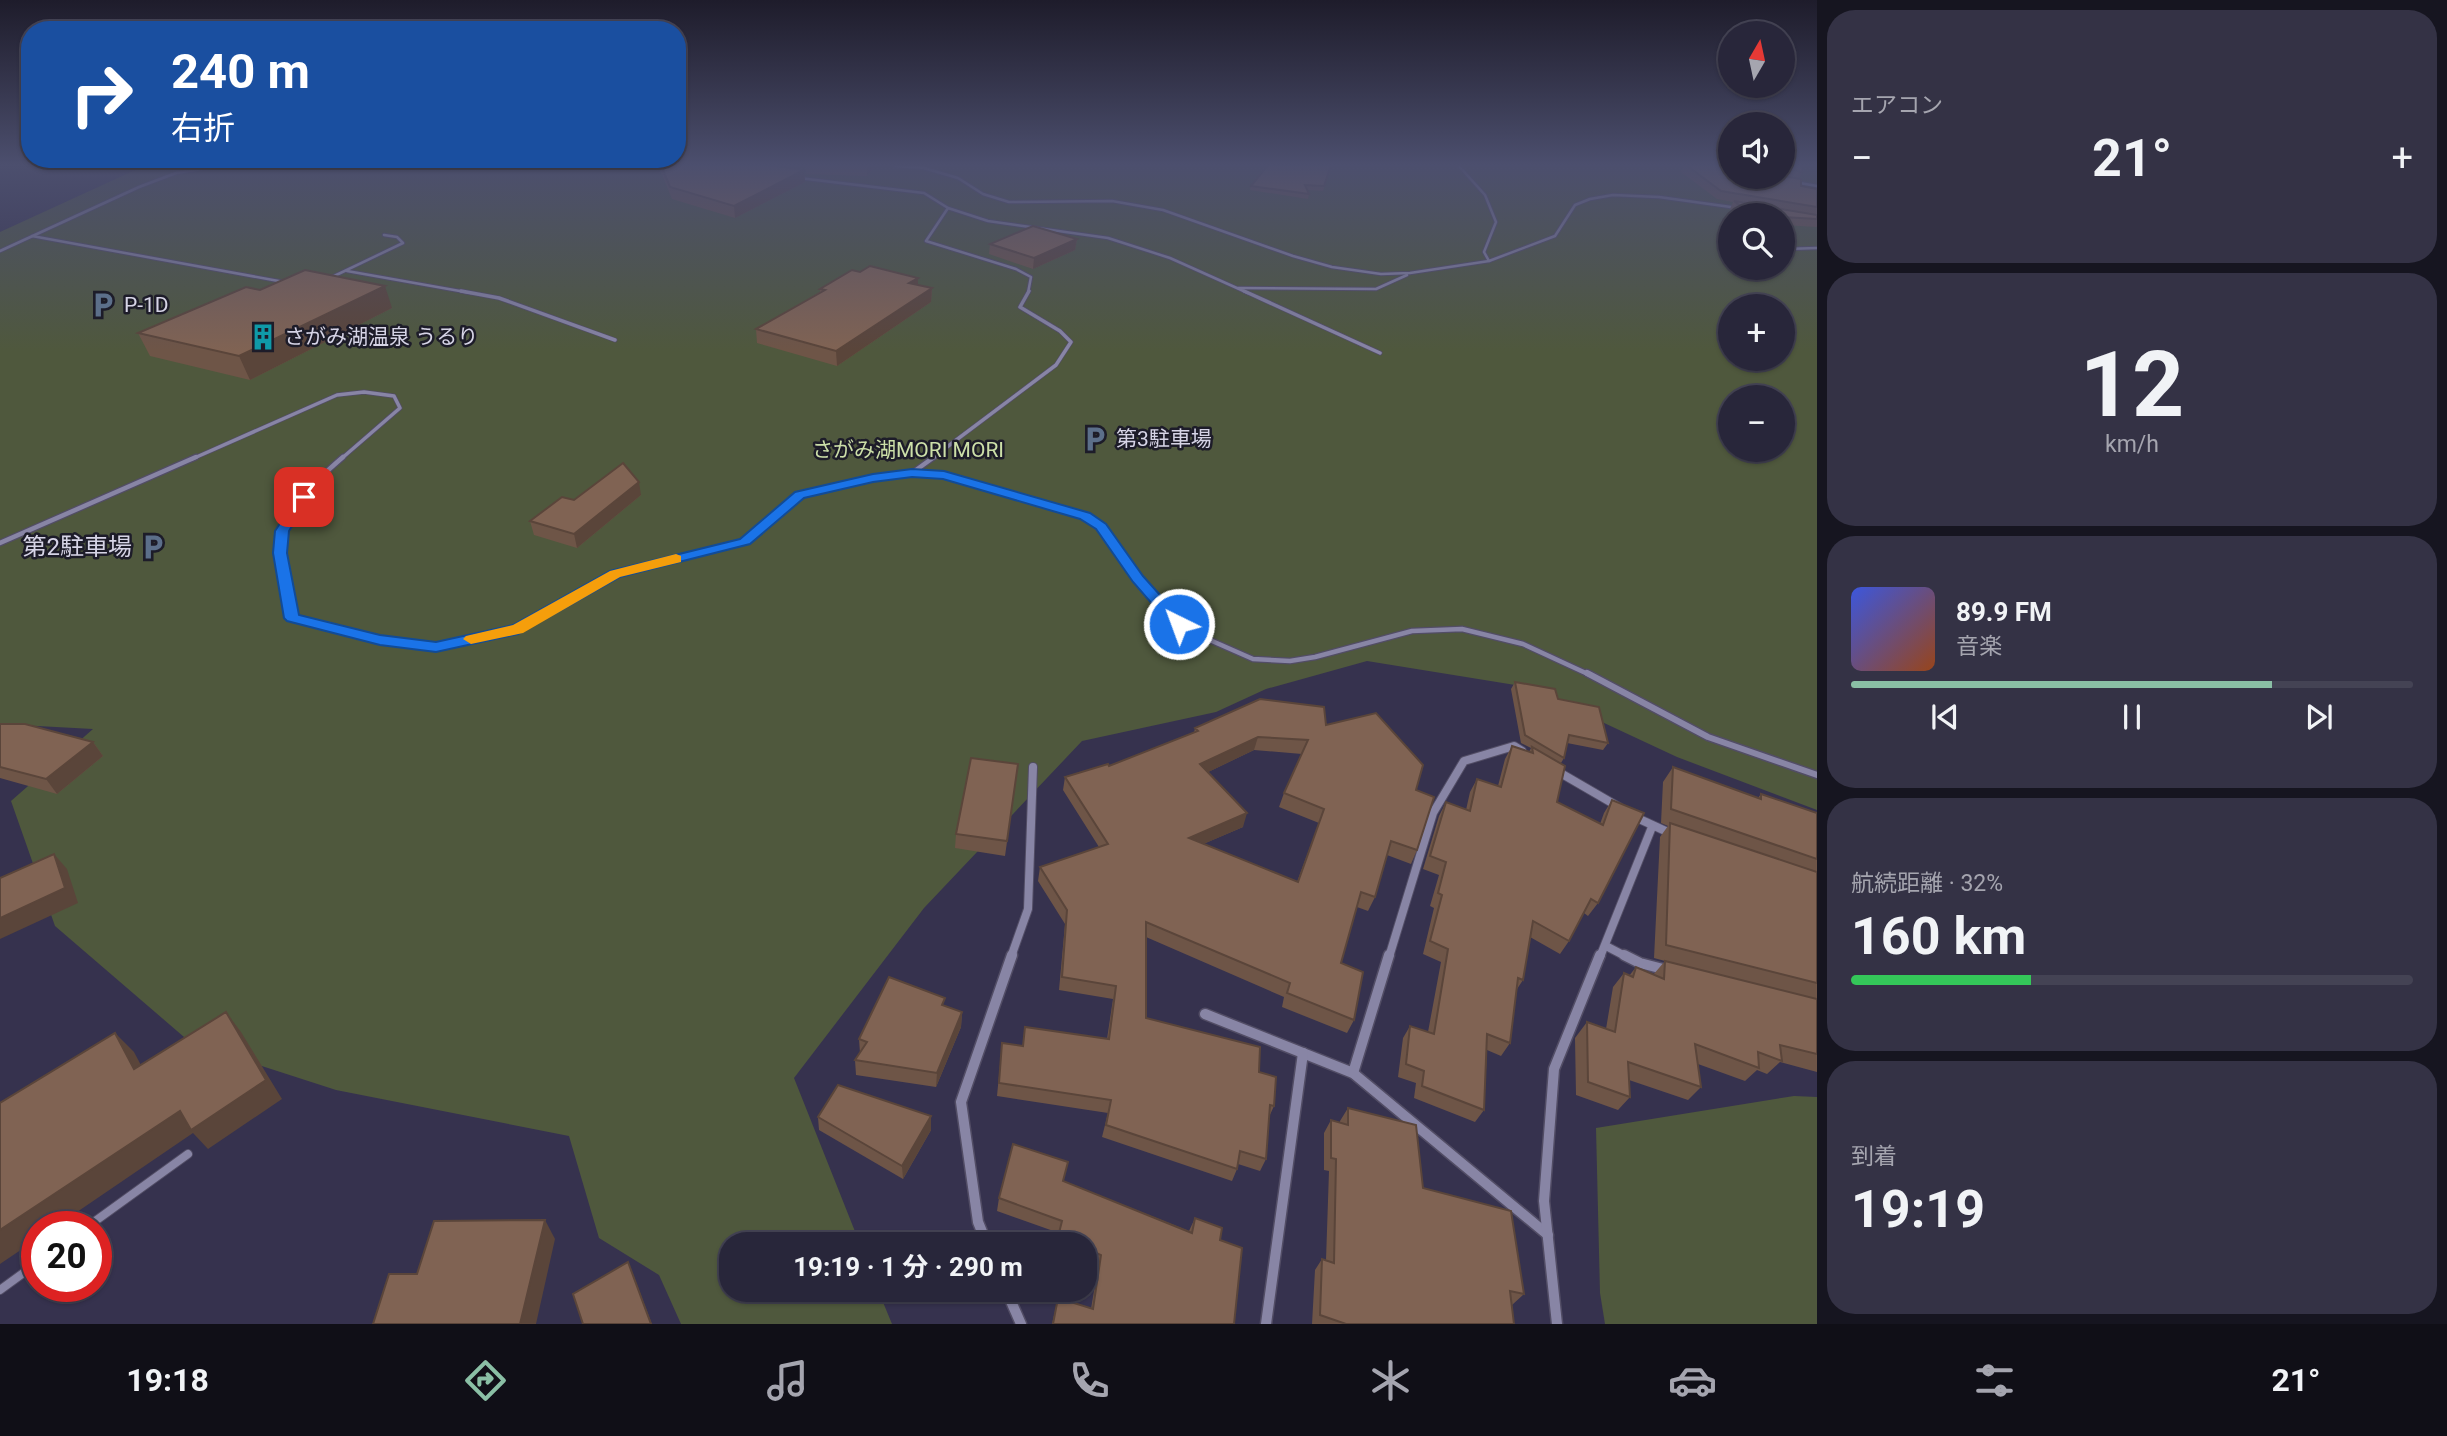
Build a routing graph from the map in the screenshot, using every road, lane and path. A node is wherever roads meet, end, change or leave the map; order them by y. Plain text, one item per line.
1 (50, 228) edge
2 (934, 228) edge
3 (1051, 228) edge
4 (1216, 228) edge
5 (1494, 228) edge
6 (1560, 228) edge
7 (384, 235) dead end
8 (32, 236) junction
9 (1795, 248) edge
10 (1817, 248) edge
11 (0, 251) edge
12 (1489, 261) junction
13 (346, 271) junction
14 (1410, 273) junction
15 (321, 283) edge
16 (291, 284) edge
17 (1235, 288) junction
18 (615, 340) dead end
19 (1380, 353) dead end
20 (912, 473) junction
21 (0, 543) edge
22 (1537, 759) edge
23 (1548, 766) edge
24 (1033, 767) dead end
25 (1817, 775) edge
26 (1652, 827) junction
27 (1678, 836) edge
28 (1606, 946) junction
29 (1678, 972) edge
30 (1205, 1014) dead end
31 (1303, 1053) junction
32 (1353, 1073) junction
33 (188, 1154) dead end
34 (109, 1211) edge
35 (982, 1232) edge
36 (1548, 1235) junction
37 (21, 1275) edge
38 (0, 1290) edge
39 (1011, 1302) edge
40 (1021, 1324) edge
41 (1266, 1324) edge
42 (1557, 1324) edge

1 - 8 lane
2 - 20 lane
3 - 17 lane
4 - 14 lane
5 - 12 lane
6 - 12 lane
7 - 13 lane
8 - 11 lane
8 - 16 lane
9 - 10 lane
12 - 14 lane
13 - 15 lane
13 - 18 lane
14 - 17 lane
17 - 19 lane
20 - 21 lane
20 - 25 lane
22 - 32 street
23 - 26 street
24 - 35 street
26 - 27 street
26 - 28 street
28 - 29 street
28 - 36 street
30 - 31 street
31 - 32 street
31 - 41 street
32 - 36 street
33 - 34 lane
36 - 42 street
37 - 38 lane
39 - 40 street

